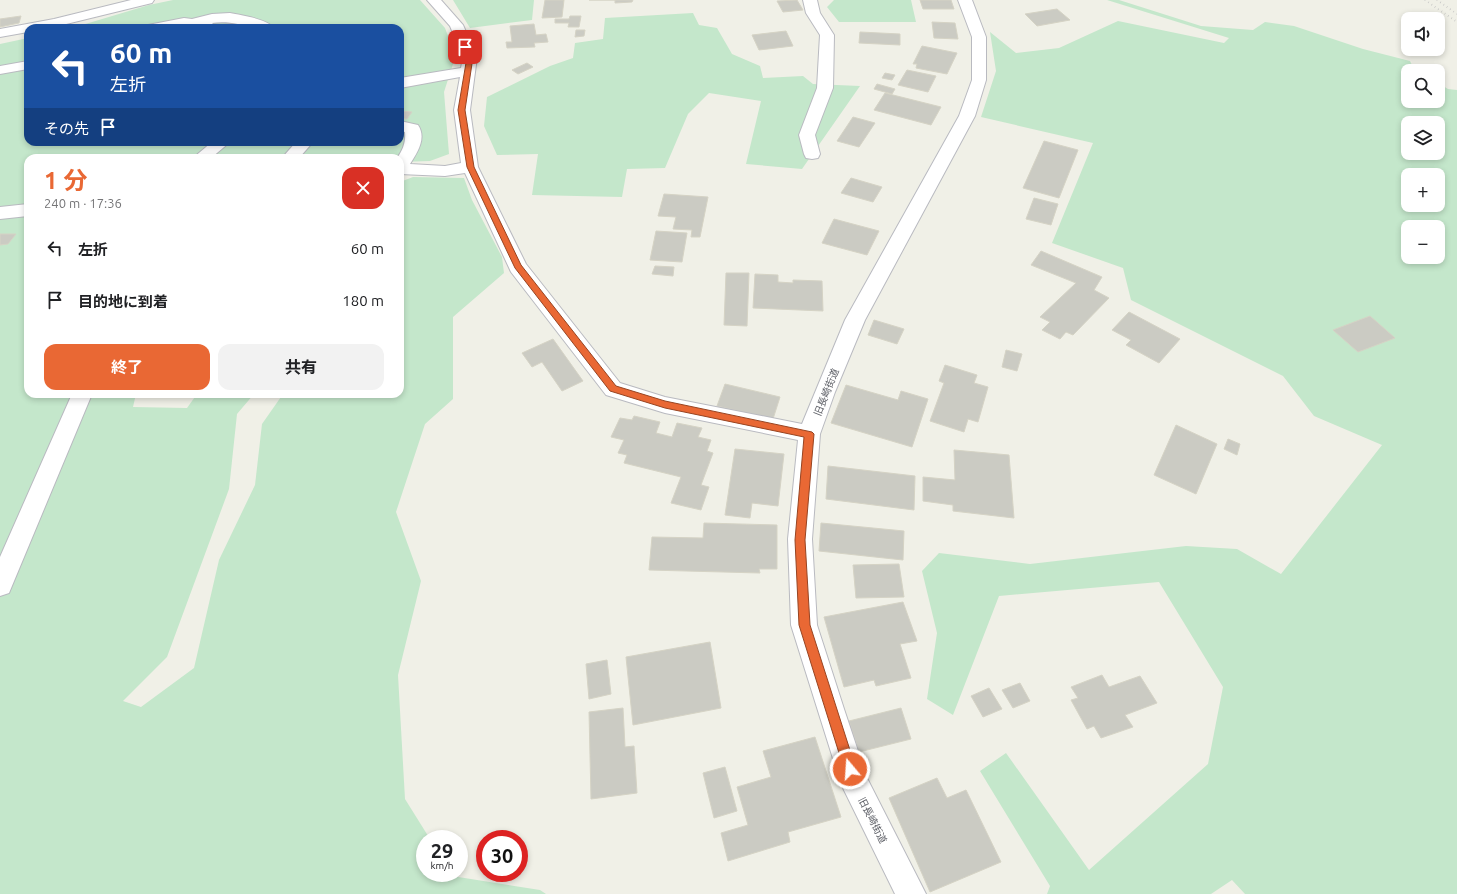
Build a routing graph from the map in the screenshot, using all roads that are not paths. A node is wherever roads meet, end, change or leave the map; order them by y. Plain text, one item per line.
1 (147, 0) edge
2 (434, 0) edge
3 (810, 0) edge
4 (965, 0) edge
5 (192, 23) junction
6 (49, 24) edge
7 (174, 24) edge
8 (204, 24) edge
9 (255, 24) edge
10 (24, 29) edge
11 (0, 33) edge
12 (24, 66) edge
13 (0, 70) edge
14 (469, 71) junction
15 (404, 82) edge
16 (404, 127) edge
17 (217, 146) edge
18 (301, 146) edge
19 (206, 154) edge
20 (294, 154) edge
21 (812, 154) dead end
22 (404, 160) edge
23 (470, 167) junction
24 (404, 169) edge
25 (24, 210) edge
26 (0, 213) edge
27 (80, 398) edge
28 (809, 434) junction
29 (0, 585) edge
30 (906, 893) edge

1 - 6 street
2 - 14 street
3 - 21 street
4 - 28 street, 旧長崎街道
5 - 7 street
5 - 8 street
5 - 9 street
10 - 11 street
12 - 13 street
14 - 15 street
14 - 23 street
16 - 22 street
17 - 19 street
18 - 20 street
23 - 24 street
23 - 28 street
25 - 26 street
27 - 29 street
28 - 30 street, 旧長崎街道

